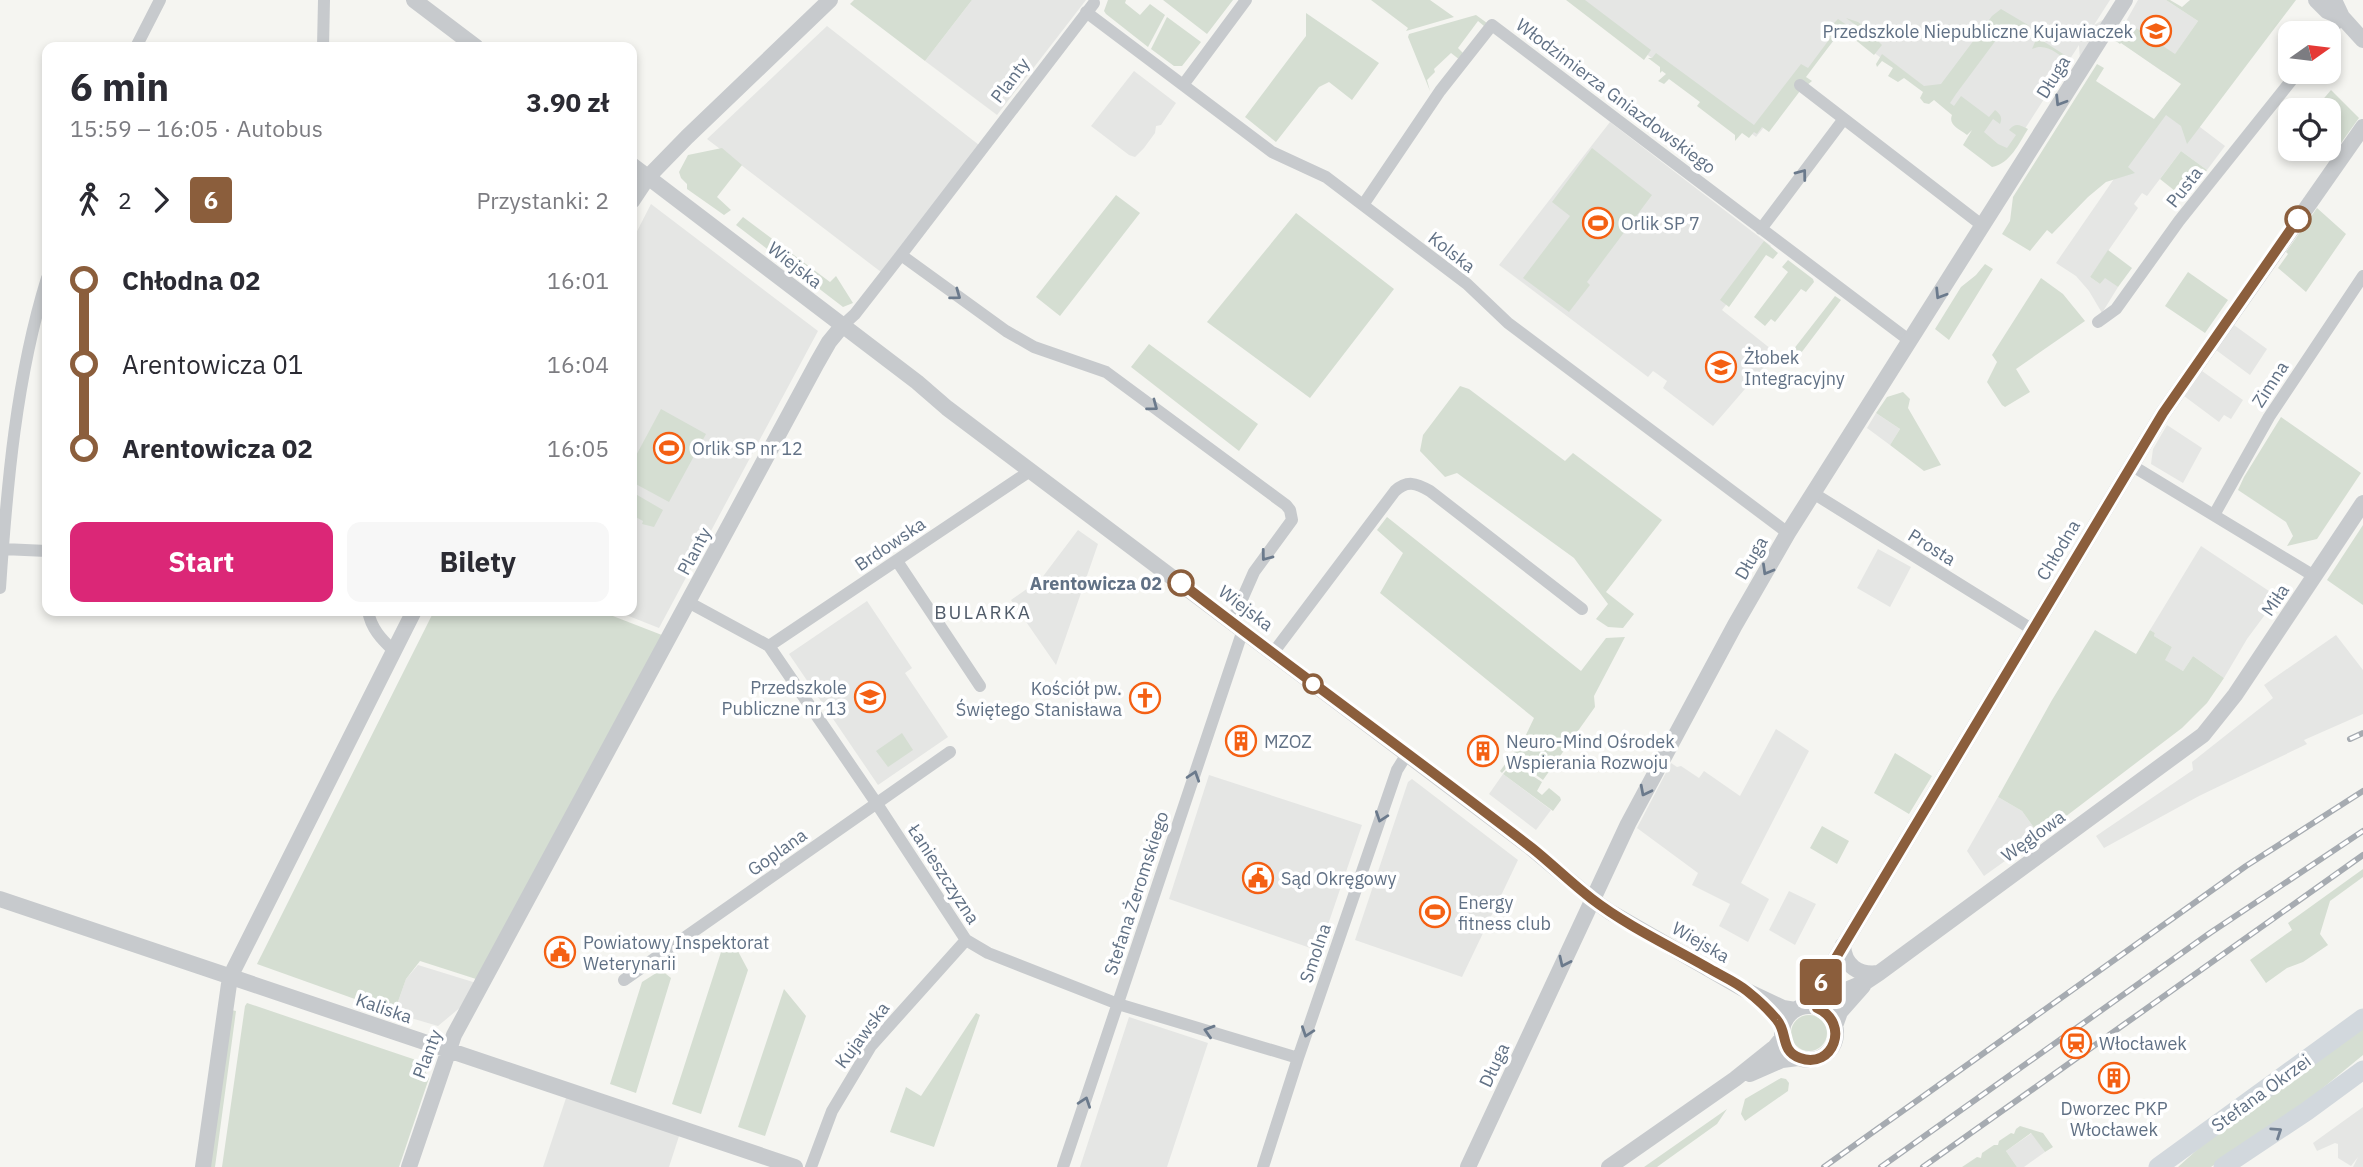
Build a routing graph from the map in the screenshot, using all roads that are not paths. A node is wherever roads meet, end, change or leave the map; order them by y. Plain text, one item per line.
1 (160, 0) edge
2 (324, 0) edge
3 (414, 0) edge
4 (830, 0) edge
5 (1246, 0) edge
6 (2125, 0) edge
7 (2316, 0) edge
8 (2334, 0) edge
9 (1090, 7) joint
10 (2342, 17) junction
11 (2339, 21) edge
12 (2363, 40) edge
13 (139, 42) edge
14 (323, 42) edge
15 (470, 42) edge
16 (2288, 84) edge
17 (1183, 85) junction
18 (1800, 85) dead end
19 (1843, 120) junction
20 (2363, 127) edge
21 (637, 169) edge
22 (648, 177) junction
23 (637, 194) edge
24 (1363, 205) junction
25 (1983, 226) junction
26 (1762, 229) junction
27 (901, 255) junction
28 (2363, 276) edge
29 (42, 294) edge
30 (2098, 322) dead end
31 (843, 325) junction
32 (1910, 341) junction
33 (2131, 465) junction
34 (1030, 471) junction
35 (1813, 493) junction
36 (2363, 503) edge
37 (2214, 515) junction
38 (1788, 533) junction
39 (3, 549) junction
40 (42, 551) edge
41 (897, 561) junction
42 (2314, 576) junction
43 (0, 587) edge
44 (688, 602) junction
45 (1582, 609) dead end
46 (368, 616) edge
47 (412, 616) edge
48 (1237, 626) junction
49 (2033, 630) junction
50 (769, 646) junction
51 (394, 651) junction
52 (1273, 653) junction
53 (980, 686) dead end
54 (2218, 718) joint
55 (950, 752) dead end
56 (1407, 754) junction
57 (877, 804) junction
58 (0, 899) edge
59 (1593, 900) junction
60 (967, 940) junction
61 (1843, 945) junction
62 (230, 977) junction
63 (1873, 977) junction
64 (624, 979) dead end
65 (1747, 991) junction
66 (1118, 1004) junction
67 (1819, 1008) junction
68 (1795, 1010) junction
69 (2363, 1018) edge
70 (1835, 1026) junction
71 (1783, 1033) junction
72 (448, 1051) junction
73 (1298, 1058) junction
74 (1798, 1058) junction
75 (2363, 1070) edge
76 (1735, 1079) junction
77 (203, 1167) edge
78 (409, 1167) edge
79 (795, 1167) edge
80 (811, 1167) edge
81 (1063, 1167) edge
82 (1263, 1167) edge
83 (1468, 1167) edge
84 (1609, 1167) edge
85 (2158, 1167) edge
86 (2223, 1167) edge

1 - 13 street
2 - 14 street
3 - 15 street
4 - 22 street
5 - 17 street
6 -> 25 street, Długa
7 - 10 street
8 - 10 street
9 - 17 street, Kolska
9 - 27 street, Planty
10 - 11 street
10 - 12 street
16 - 30 street, Pusta
17 - 24 street, Kolska
18 - 19 street
19 - 25 street
26 -> 19 street
20 - 33 street, Chłodna
21 - 22 street, Wiejska
22 - 23 street
22 - 31 street, Wiejska
24 - 26 street, Włodzimierza Gniazdowskiego
24 - 38 street, Kolska
25 -> 32 street, Długa
26 - 32 street, Włodzimierza Gniazdowskiego
27 - 31 street, Planty
27 -> 48 street, Stefana Żeromskiego
28 - 37 street, Zimna
29 - 39 street
31 - 34 street, Wiejska
31 - 44 street, Planty
32 - 35 street, Długa
33 - 37 street
33 - 49 street, Chłodna
34 - 41 street, Brdowska
34 - 48 street, Wiejska
35 - 38 street, Długa
35 - 49 street, Prosta
36 - 42 street, Miła
37 - 42 street
38 -> 59 street, Długa
39 - 40 street
39 - 43 street
41 - 50 street, Brdowska
41 - 53 street
42 - 54 street, Miła
44 - 50 street, Łanieszczyzna
44 - 72 street, Planty
45 - 52 street
46 - 51 street
47 - 51 street
48 - 52 street, Wiejska
66 -> 48 street, Stefana Żeromskiego
49 - 61 street, Chłodna
50 - 57 street, Łanieszczyzna
51 - 62 street
52 - 56 street, Wiejska
54 - 63 street, Węglowa
55 - 57 street, Goplana
56 - 59 street, Wiejska
56 -> 73 street, Smolna
57 - 60 street, Łanieszczyzna
57 - 64 street, Goplana
58 - 62 street, Kaliska
59 - 65 street, Wiejska
59 -> 83 street, Długa
60 - 66 street, Łanieszczyzna
60 - 80 street, Kujawska
61 - 63 street
61 - 67 street, Chłodna
62 - 72 street, Kaliska
62 - 77 street
63 - 67 street, Węglowa
63 - 70 street, Węglowa
65 - 68 street, Wiejska
65 - 71 street, Wiejska
73 -> 66 street, Łanieszczyzna
81 -> 66 street, Stefana Żeromskiego
67 - 68 street
67 - 70 street
68 - 71 street
69 - 85 main road, Stefana Okrzei
70 - 74 street
71 - 74 street
71 - 76 street
72 - 78 street, Planty
72 - 79 street, Kaliska
73 - 82 street, Smolna
74 - 76 street
86 -> 75 main road
76 - 84 street

